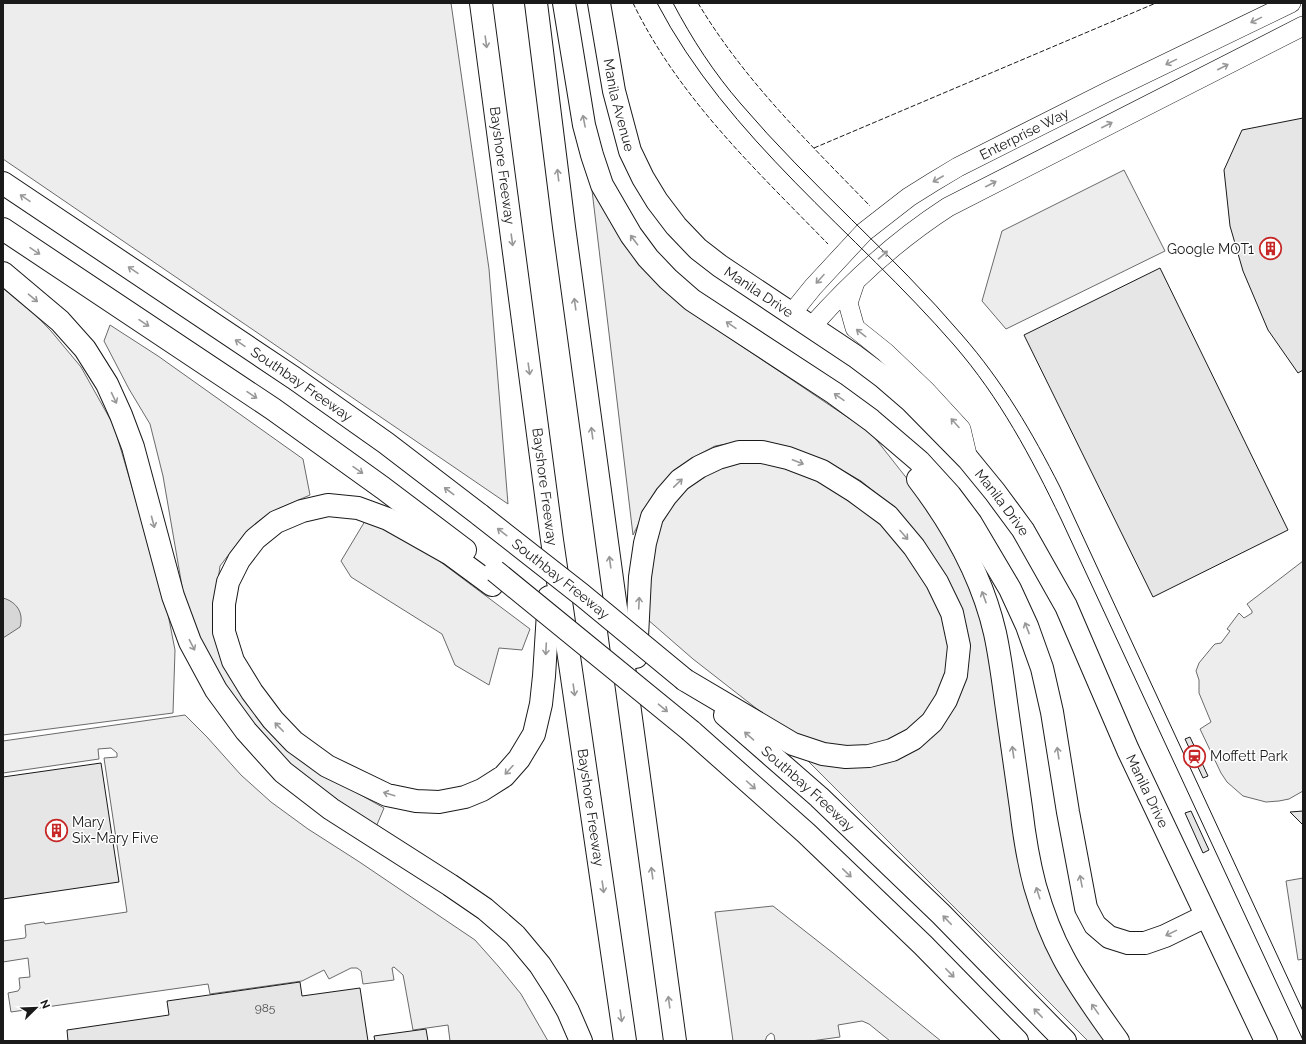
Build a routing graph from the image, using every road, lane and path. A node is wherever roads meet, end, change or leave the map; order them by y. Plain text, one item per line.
1 (481, 3) edge
2 (536, 3) edge
3 (564, 3) edge
4 (598, 3) edge
5 (1291, 3) edge
6 (1303, 26) edge
7 (3, 183) edge
8 (657, 201) joint
9 (3, 229) edge
10 (3, 273) edge
11 (855, 282) junction
12 (792, 313) junction
13 (812, 326) junction
14 (871, 420) junction
15 (968, 459) junction
16 (552, 540) junction
17 (493, 578) junction
18 (685, 680) junction
19 (633, 725) junction
20 (1206, 916) junction
21 (581, 1041) edge
22 (625, 1041) edge
23 (675, 1041) edge
24 (1016, 1041) edge
25 (1064, 1041) edge
26 (1118, 1041) edge
27 (1266, 1041) edge

1 -> 16 main road, Bayshore Freeway
19 -> 2 main road
14 -> 3 main road
4 - 8 main road, Manila Avenue
5 -> 12 street, Enterprise Way
11 -> 6 street
18 -> 7 main road, Southbay Freeway, bridge
8 - 12 main road, Manila Drive
9 -> 17 main road
10 -> 21 main road
11 - 13 street
15 -> 11 street
12 - 13 main road, Manila Drive
13 - 15 main road, Manila Drive
20 -> 14 main road
26 -> 14 main road
15 - 20 main road, Manila Drive
16 -> 17 main road
16 -> 22 main road, Bayshore Freeway
17 -> 24 main road, bridge
19 -> 18 main road
25 -> 18 main road, Southbay Freeway
23 -> 19 main road
20 - 27 main road, Manila Drive

